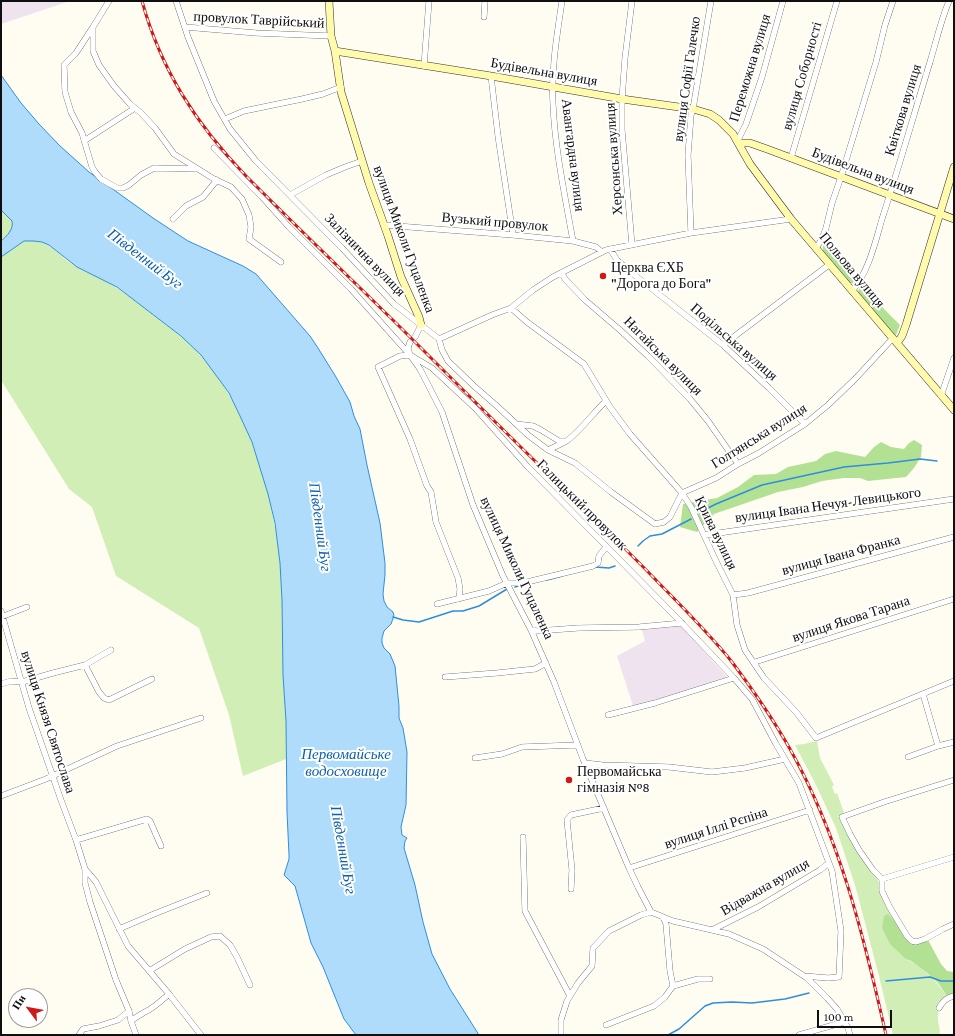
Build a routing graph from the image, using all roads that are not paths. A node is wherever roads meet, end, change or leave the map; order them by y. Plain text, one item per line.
1 (109, 1) edge
2 (176, 1) edge
3 (329, 1) edge
4 (429, 1) edge
5 (485, 1) edge
6 (562, 1) edge
7 (632, 1) edge
8 (711, 1) edge
9 (783, 1) edge
10 (837, 1) edge
11 (893, 1) edge
12 (949, 1) edge
13 (484, 17) dead end
14 (94, 27) junction
15 (185, 27) junction
16 (331, 36) junction
17 (335, 51) junction
18 (424, 66) junction
19 (491, 76) junction
20 (340, 87) junction
21 (553, 87) junction
22 (622, 100) junction
23 (135, 108) junction
24 (693, 108) junction
25 (225, 119) junction
26 (84, 141) junction
27 (738, 142) junction
28 (214, 148) dead end
29 (791, 158) junction
30 (362, 162) junction
31 (954, 168) edge
32 (198, 169) junction
33 (842, 177) junction
34 (217, 180) junction
35 (290, 195) junction
36 (890, 196) junction
37 (940, 214) junction
38 (791, 219) junction
39 (954, 219) edge
40 (173, 220) dead end
41 (384, 225) junction
42 (690, 233) junction
43 (513, 235) junction
44 (573, 241) junction
45 (632, 245) junction
46 (816, 248) junction
47 (610, 249) junction
48 (602, 252) junction
49 (281, 262) dead end
50 (830, 264) junction
51 (562, 273) junction
52 (852, 291) junction
53 (511, 308) junction
54 (421, 325) junction
55 (439, 339) junction
56 (895, 341) junction
57 (724, 345) junction
58 (410, 355) junction
59 (954, 358) edge
60 (941, 396) junction
61 (606, 401) junction
62 (954, 410) edge
63 (516, 424) junction
64 (805, 424) junction
65 (566, 441) junction
66 (548, 450) junction
67 (738, 464) junction
68 (682, 493) junction
69 (954, 499) edge
70 (705, 535) junction
71 (954, 537) edge
72 (606, 547) junction
73 (507, 583) junction
74 (733, 595) junction
75 (459, 599) junction
76 (954, 599) edge
77 (437, 604) dead end
78 (28, 607) dead end
79 (1, 615) edge
80 (682, 622) junction
81 (531, 630) junction
82 (111, 650) dead end
83 (755, 662) junction
84 (546, 663) junction
85 (85, 665) junction
86 (445, 677) dead end
87 (152, 678) dead end
88 (734, 678) junction
89 (954, 681) edge
90 (22, 682) junction
91 (1, 684) edge
92 (923, 694) junction
93 (608, 715) dead end
94 (201, 718) dead end
95 (954, 742) edge
96 (578, 745) junction
97 (938, 746) junction
98 (908, 757) dead end
99 (475, 758) dead end
100 (785, 759) junction
101 (585, 763) junction
102 (52, 776) junction
103 (954, 780) edge
104 (1, 796) edge
105 (604, 808) junction
106 (810, 810) junction
107 (523, 837) dead end
108 (76, 840) junction
109 (160, 846) dead end
110 (954, 857) edge
111 (829, 863) junction
112 (85, 868) junction
113 (629, 868) junction
114 (882, 880) junction
115 (571, 889) dead end
116 (207, 893) dead end
117 (651, 912) junction
118 (663, 917) junction
119 (954, 924) edge
120 (119, 929) junction
121 (712, 930) junction
122 (149, 971) junction
123 (804, 976) junction
124 (710, 979) dead end
125 (250, 985) dead end
126 (674, 986) junction
127 (169, 994) junction
128 (570, 996) junction
129 (954, 996) edge
130 (939, 1008) dead end
131 (129, 1011) junction
132 (131, 1021) junction
133 (844, 1022) junction
134 (606, 1025) dead end
135 (80, 1035) edge
136 (136, 1035) edge
137 (201, 1035) edge
138 (561, 1035) edge
139 (798, 1035) edge
140 (850, 1035) edge

1 - 14 street
2 - 15 street, Залізнична вулиця
3 - 16 street, вулиця Миколи Гуцаленка
4 - 18 street
5 - 13 street
6 - 21 street, Авангардна вулиця
7 - 22 street, Херсонська вулиця
8 - 24 street, вулиця Софії Галечко
9 - 27 street, Переможна вулиця
10 - 29 street, вулиця Соборності
11 - 33 street
12 - 36 street, Квіткова вулиця
14 - 23 street
14 - 26 street
15 - 16 street, провулок Таврійський
15 - 25 street, Залізнична вулиця
16 - 17 street, вулиця Миколи Гуцаленка
17 - 18 street, Будівельна вулиця
17 - 20 street, вулиця Миколи Гуцаленка
18 - 19 street, Будівельна вулиця
19 - 21 street, Будівельна вулиця
19 - 43 street
20 - 25 street
20 - 30 street, вулиця Миколи Гуцаленка
21 - 22 street, Будівельна вулиця
21 - 44 street, Авангардна вулиця
22 - 24 street, Будівельна вулиця
22 - 45 street, Херсонська вулиця
23 - 26 street
23 - 32 street
24 - 27 street, Будівельна вулиця
24 - 42 street, вулиця Софії Галечко
25 - 35 street, Залізнична вулиця
26 - 32 street
27 - 29 street, Будівельна вулиця
27 - 38 street, Польова вулиця
28 - 58 street
29 - 33 street, Будівельна вулиця
30 - 35 street
30 - 41 street, вулиця Миколи Гуцаленка
31 - 37 street
32 - 34 street
33 - 36 street, Будівельна вулиця
33 - 46 street
34 - 40 street
34 - 49 street
35 - 54 street, Залізнична вулиця
36 - 37 street, Будівельна вулиця
36 - 52 street, Квіткова вулиця
37 - 39 street, Будівельна вулиця
37 - 56 street
38 - 42 street
38 - 46 street, Польова вулиця
41 - 43 street, Вузький провулок
41 - 54 street, вулиця Миколи Гуцаленка
42 - 45 street
43 - 44 street, Вузький провулок
44 - 48 street, Вузький провулок
45 - 47 street
46 - 50 street, Польова вулиця
47 - 48 street
47 - 57 street, Подільська вулиця
48 - 51 street
50 - 52 street, Польова вулиця
50 - 57 street
51 - 53 street
51 - 67 street, Нагайська вулиця
52 - 56 street, Польова вулиця
53 - 55 street
53 - 61 street, Крива вулиця
54 - 55 street, Залізнична вулиця
54 - 58 street, вулиця Миколи Гуцаленка
55 - 63 street
56 - 60 street, Польова вулиця
56 - 64 street, Голтянська вулиця
57 - 64 street, Подільська вулиця
58 - 72 street, Галицький провулок
58 - 73 street, вулиця Миколи Гуцаленка
58 - 75 street
59 - 60 street
60 - 62 street, Польова вулиця
61 - 65 street
61 - 68 street, Крива вулиця
63 - 65 street
63 - 66 street
64 - 67 street, Голтянська вулиця
65 - 66 street
66 - 68 street
67 - 68 street, Голтянська вулиця
68 - 70 street, Крива вулиця
69 - 70 street, вулиця Івана Нечуя-Левицького
70 - 74 street, Крива вулиця
71 - 74 street, вулиця Івана Франка
72 - 73 street
72 - 80 street, Галицький провулок
73 - 75 street
73 - 81 street, вулиця Миколи Гуцаленка
74 - 83 street, Крива вулиця
75 - 77 street
76 - 83 street, вулиця Якова Тарана
78 - 79 street
79 - 90 street, вулиця Князя Святослава
80 - 81 street
80 - 88 street, Галицький провулок
81 - 84 street, вулиця Миколи Гуцаленка
82 - 85 street
83 - 92 street, Крива вулиця
84 - 86 street
84 - 96 street, вулиця Миколи Гуцаленка
85 - 87 street
85 - 90 street
88 - 93 street
88 - 100 street, Галицький провулок
89 - 92 street
90 - 91 street
90 - 102 street, вулиця Князя Святослава
92 - 97 street
94 - 102 street
95 - 97 street
96 - 99 street
96 - 101 street, вулиця Миколи Гуцаленка
97 - 98 street
100 - 101 street
100 - 106 street, Галицький провулок
101 - 105 street, вулиця Миколи Гуцаленка
102 - 104 street
102 - 108 street, вулиця Князя Святослава
103 - 114 street
105 - 113 street, вулиця Миколи Гуцаленка
105 - 115 street
106 - 111 street, Галицький провулок
106 - 113 street, вулиця Іллі Рєпіна
107 - 128 street
108 - 109 street
108 - 112 street, вулиця Князя Святослава
110 - 114 street
111 - 121 street, Відважна вулиця
111 - 123 street, Галицький провулок
112 - 120 street
112 - 131 street, вулиця Князя Святослава
113 - 117 street, вулиця Миколи Гуцаленка
114 - 119 street
116 - 120 street
117 - 118 street
117 - 128 street
118 - 121 street
118 - 126 street
120 - 122 street
121 - 123 street
122 - 125 street
122 - 127 street
123 - 133 street
124 - 126 street
126 - 134 street
127 - 132 street
127 - 137 street
128 - 138 street
129 - 130 street
131 - 132 street, вулиця Князя Святослава
131 - 135 street
132 - 136 street, вулиця Князя Святослава
133 - 139 street
133 - 140 street

